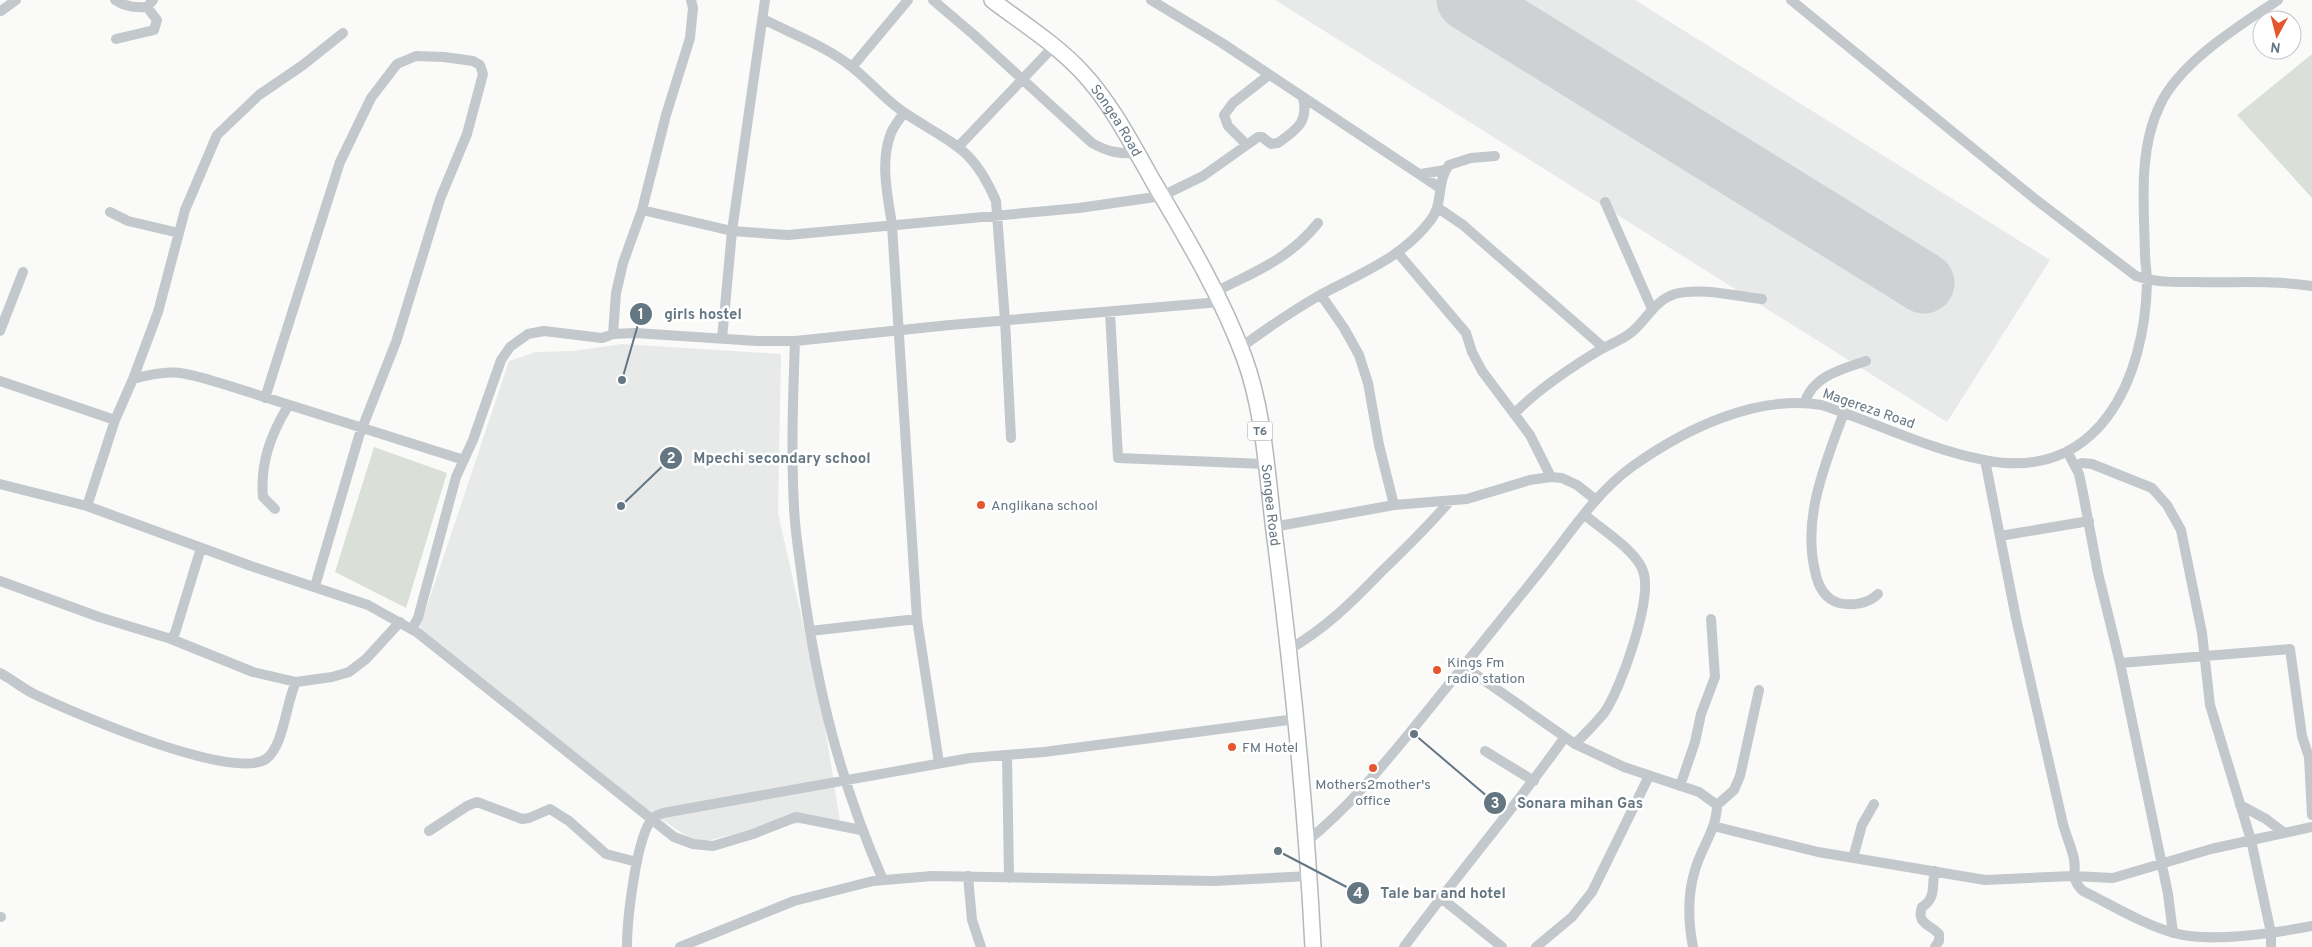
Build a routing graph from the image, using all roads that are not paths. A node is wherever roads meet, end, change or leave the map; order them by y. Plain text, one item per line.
1 (16, 0) edge
2 (115, 0) edge
3 (691, 0) edge
4 (765, 0) edge
5 (908, 0) edge
6 (933, 0) edge
7 (992, 0) edge
8 (1151, 0) edge
9 (1791, 0) edge
10 (2278, 0) edge
11 (150, 4) edge
12 (1, 11) edge
13 (763, 19) junction
14 (343, 33) dead end
15 (116, 39) dead end
16 (1054, 46) junction
17 (852, 66) junction
18 (1268, 75) junction
19 (1023, 78) junction
20 (1302, 98) junction
21 (904, 113) junction
22 (1247, 145) junction
23 (959, 146) junction
24 (1137, 153) junction
25 (1495, 156) dead end
26 (1445, 170) junction
27 (1421, 174) junction
28 (1440, 188) junction
29 (1162, 196) junction
30 (1605, 202) dead end
31 (1438, 208) junction
32 (642, 210) junction
33 (110, 212) dead end
34 (996, 215) junction
35 (1318, 223) dead end
36 (892, 226) junction
37 (732, 232) junction
38 (179, 233) junction
39 (1398, 253) junction
40 (23, 272) dead end
41 (2147, 280) junction
42 (2312, 286) edge
43 (1321, 295) junction
44 (1218, 297) junction
45 (1762, 299) dead end
46 (1652, 309) junction
47 (1110, 312) junction
48 (1005, 320) junction
49 (897, 330) junction
50 (0, 332) edge
51 (612, 334) junction
52 (722, 339) junction
53 (794, 340) junction
54 (1240, 348) junction
55 (1604, 348) junction
56 (1866, 361) dead end
57 (134, 379) junction
58 (0, 380) edge
59 (265, 398) junction
60 (1805, 402) junction
61 (288, 406) junction
62 (1844, 412) junction
63 (1514, 414) junction
64 (115, 420) junction
65 (361, 429) junction
66 (1011, 438) dead end
67 (2068, 452) junction
68 (464, 460) junction
69 (1985, 460) junction
70 (1266, 464) junction
71 (2075, 466) junction
72 (1552, 477) junction
73 (0, 484) edge
74 (1596, 500) junction
75 (1450, 501) junction
76 (1394, 505) junction
77 (87, 506) junction
78 (275, 509) dead end
79 (1585, 515) junction
80 (2089, 521) junction
81 (1273, 527) junction
82 (2000, 536) junction
83 (201, 548) junction
84 (0, 581) edge
85 (315, 586) junction
86 (1878, 594) dead end
87 (917, 618) junction
88 (1710, 619) dead end
89 (400, 622) junction
90 (412, 630) junction
91 (810, 631) junction
92 (171, 639) junction
93 (1288, 650) junction
94 (2204, 657) junction
95 (2120, 663) junction
96 (1465, 667) junction
97 (0, 673) edge
98 (296, 682) junction
99 (1758, 690) dead end
100 (1296, 720) junction
101 (1566, 738) junction
102 (1575, 744) junction
103 (1485, 751) dead end
104 (1008, 755) junction
105 (939, 763) junction
106 (1649, 776) junction
107 (844, 781) junction
108 (1534, 781) junction
109 (1680, 786) junction
110 (1874, 804) dead end
111 (1717, 805) junction
112 (2240, 805) junction
113 (2312, 815) edge
114 (652, 819) junction
115 (1713, 826) junction
116 (2312, 827) edge
117 (861, 830) junction
118 (429, 831) dead end
119 (2283, 832) junction
120 (1307, 840) junction
121 (2251, 840) junction
122 (1853, 858) junction
123 (637, 862) junction
124 (2161, 865) junction
125 (1935, 871) junction
126 (968, 876) junction
127 (1310, 876) junction
128 (2073, 876) junction
129 (1009, 878) junction
130 (883, 880) junction
131 (1440, 897) junction
132 (2312, 926) edge
133 (2173, 933) junction
134 (2270, 933) junction
135 (627, 947) edge
136 (680, 947) edge
137 (981, 947) edge
138 (1314, 947) edge
139 (1404, 947) edge
140 (1502, 947) edge
141 (1536, 947) edge
142 (1694, 947) edge
143 (1935, 947) edge
144 (2271, 947) edge

1 - 12 street
2 - 11 street
3 - 32 street
4 - 13 street
5 - 17 street
6 - 19 street
7 - 16 highway, Songea Road / T6
8 - 18 street
9 - 41 street
10 - 41 street, Magereza Road
11 - 15 street
13 - 17 street
13 - 37 street
14 - 38 street
16 - 19 street
16 - 24 highway, Songea Road / T6
17 - 21 street
18 - 20 street
18 - 22 street
19 - 23 street
19 - 24 street
20 - 22 street
20 - 27 street
21 - 23 street
21 - 36 street
22 - 29 street
23 - 34 street
24 - 29 highway, Songea Road / T6
25 - 26 street
26 - 27 street
26 - 28 street
27 - 28 street
28 - 31 street
29 - 34 street
29 - 44 highway, Songea Road / T6
30 - 46 street
31 - 39 street
31 - 55 street
32 - 37 street
32 - 51 street
33 - 38 street
34 - 36 street
34 - 48 street
35 - 44 street
36 - 37 street
36 - 49 street
37 - 52 street
38 - 57 street
39 - 43 street
39 - 63 street
40 - 50 street
41 - 42 street
41 - 67 street, Magereza Road
43 - 54 street
43 - 76 street
44 - 47 street
44 - 54 highway, Songea Road / T6
45 - 46 street
46 - 55 street
47 - 48 street
47 - 70 street
48 - 49 street
48 - 66 street
49 - 53 street
49 - 87 street
51 - 52 street
51 - 68 street
52 - 53 street
53 - 91 street
54 - 70 highway, Songea Road / T6
55 - 63 street
56 - 60 street
57 - 59 street
57 - 64 street
58 - 64 street
59 - 61 street
59 - 65 street
60 - 62 street, Magereza Road
60 - 74 street, Magereza Road
61 - 65 street
61 - 78 street
62 - 69 street, Magereza Road
62 - 86 street
63 - 72 street
64 - 77 street
65 - 68 street
65 - 85 street
67 - 69 street, Magereza Road
67 - 71 street
68 - 90 street
69 - 82 street
70 - 81 highway, Songea Road / T6
71 - 80 street
71 - 94 street
72 - 74 street
72 - 75 street
73 - 77 street
74 - 79 street, Magereza Road
75 - 76 street
75 - 93 street
76 - 81 street
77 - 83 street
79 - 96 street, Magereza Road
79 - 102 street
80 - 82 street
80 - 95 street
81 - 93 highway, Songea Road / T6
82 - 128 street
83 - 85 street
83 - 92 street
84 - 92 street
85 - 89 street
87 - 91 street
87 - 105 street
88 - 109 street
89 - 90 street
89 - 98 street
90 - 114 street
91 - 107 street
92 - 98 street
93 - 100 highway, Songea Road / T6
94 - 95 street
94 - 112 street
94 - 113 street
95 - 124 street
96 - 101 street
96 - 120 street, Magereza Road
97 - 98 street
99 - 111 street
100 - 104 street
100 - 120 highway, Songea Road / T6
101 - 102 street
101 - 108 street
102 - 106 street
103 - 108 street
104 - 105 street
104 - 129 street
105 - 107 street
106 - 109 street
106 - 141 street
107 - 114 street
107 - 117 street
108 - 131 street
109 - 111 street
110 - 122 street
111 - 115 street
112 - 119 street
112 - 121 street
114 - 117 street
114 - 123 street
115 - 122 street
115 - 142 street
116 - 119 street
117 - 130 street
118 - 123 street
119 - 121 street
120 - 127 highway, Songea Road / T6
121 - 124 street
121 - 134 street
122 - 125 street
123 - 135 street
124 - 128 street
124 - 133 street
125 - 128 street
125 - 143 street
126 - 129 street
126 - 130 street
126 - 137 street
127 - 129 street
127 - 138 highway, Songea Road / T6
128 - 133 street
130 - 136 street
131 - 139 street
131 - 140 street
132 - 134 street
133 - 134 street
134 - 144 street

